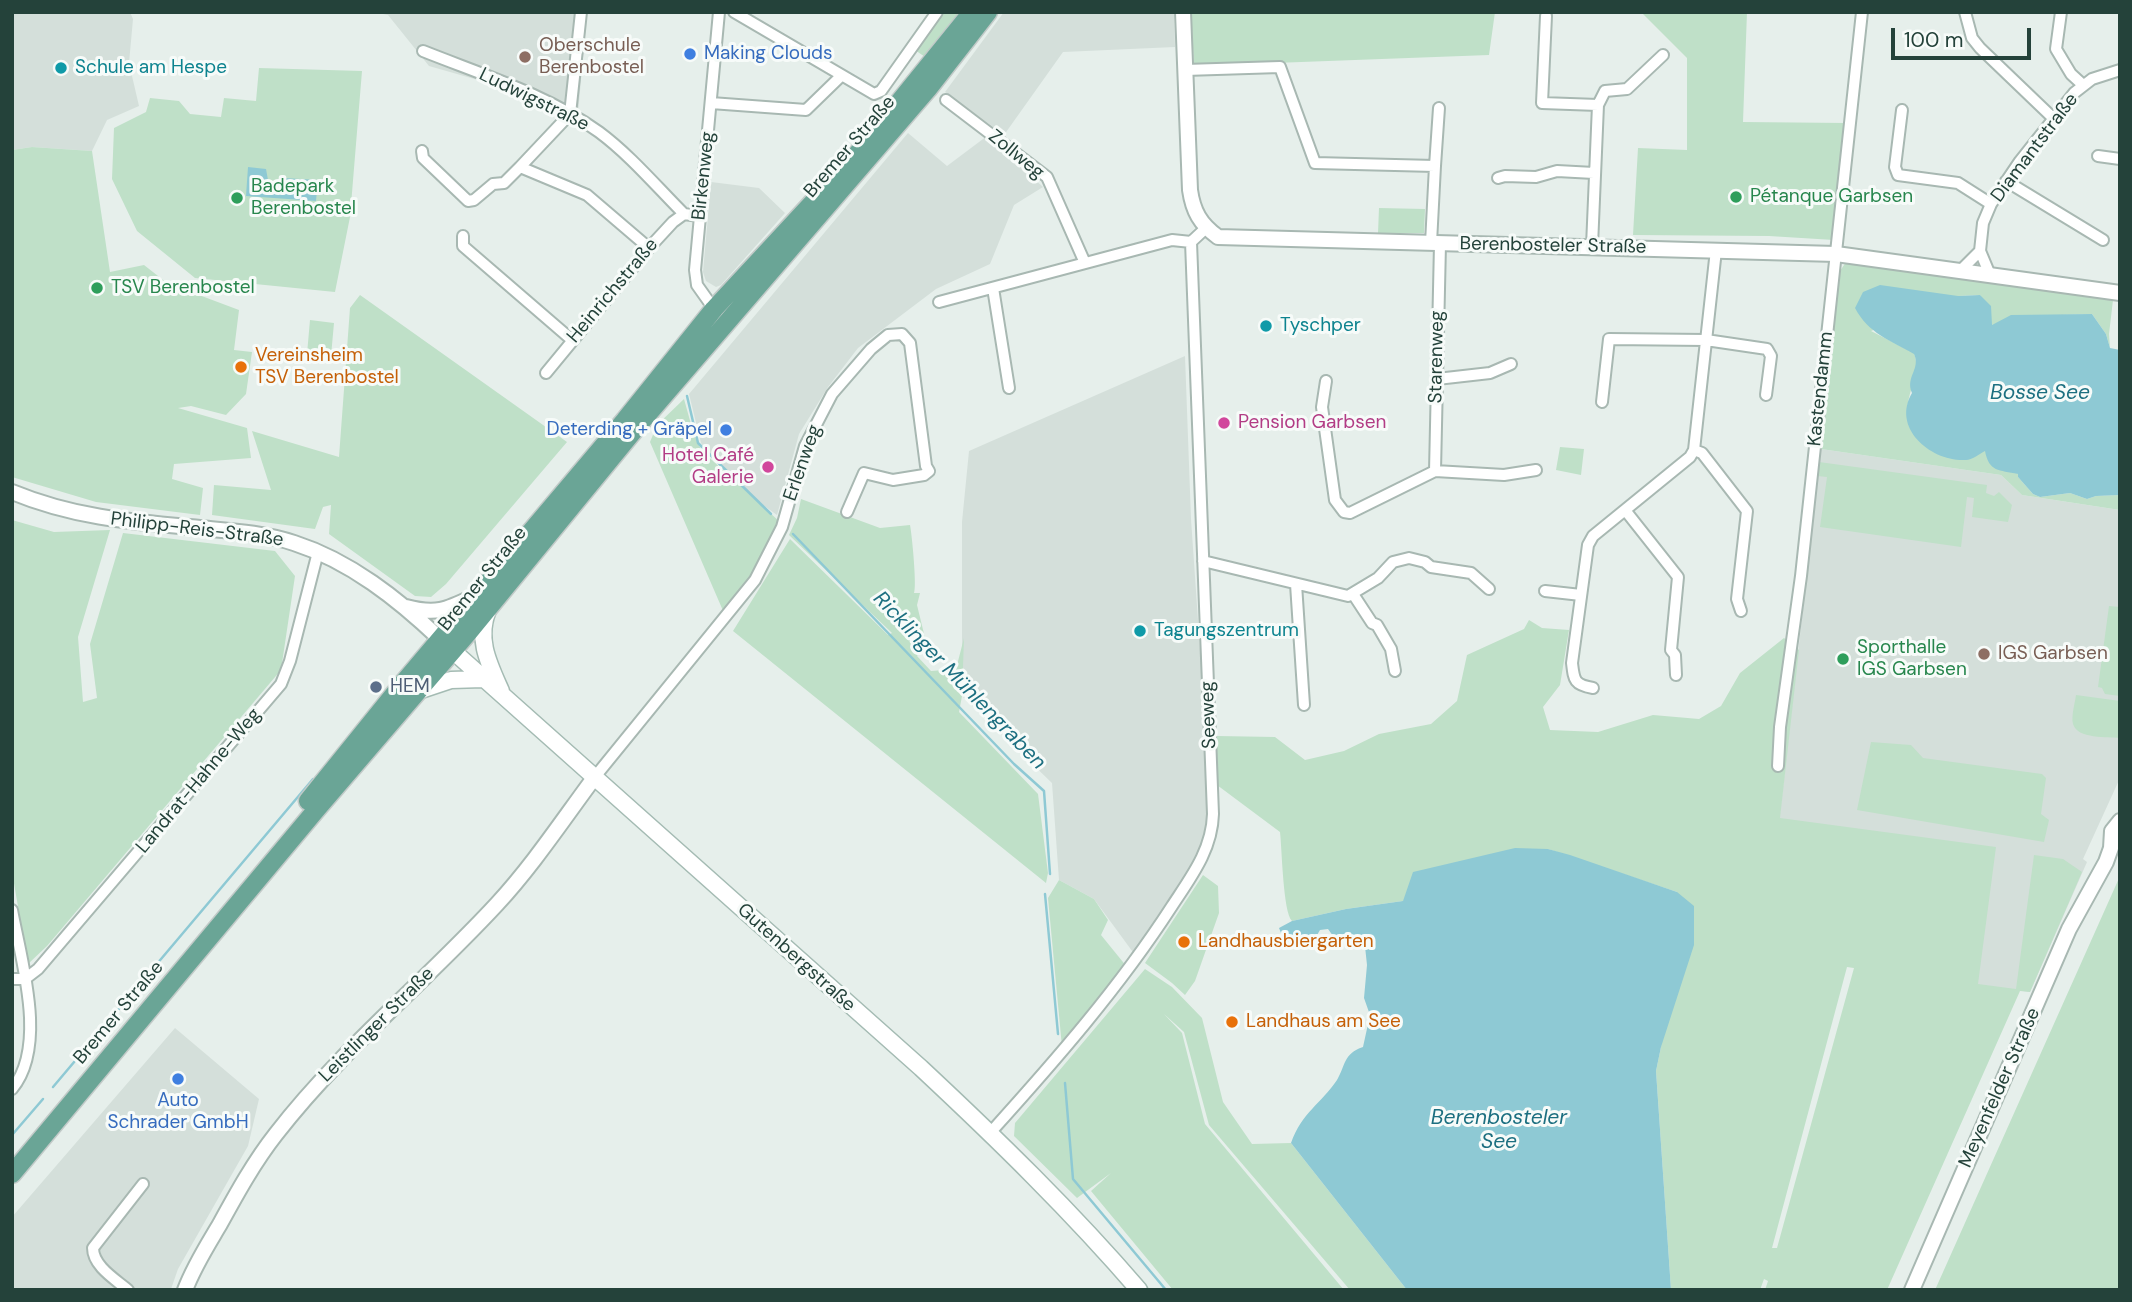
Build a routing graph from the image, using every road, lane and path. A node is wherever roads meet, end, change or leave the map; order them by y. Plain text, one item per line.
1 (580, 12) edge
2 (719, 12) edge
3 (734, 12) edge
4 (937, 12) edge
5 (972, 12) edge
6 (988, 12) edge
7 (1183, 12) edge
8 (1861, 12) edge
9 (1965, 12) edge
10 (2061, 12) edge
11 (1546, 16) dead end
12 (423, 51) dead end
13 (1663, 55) dead end
14 (1185, 70) junction
15 (2120, 70) edge
16 (841, 76) junction
17 (2083, 85) junction
18 (946, 100) dead end
19 (711, 103) junction
20 (1598, 105) junction
21 (1439, 108) dead end
22 (1902, 110) dead end
23 (570, 114) junction
24 (2053, 118) junction
25 (422, 151) dead end
26 (2098, 156) dead end
27 (2120, 159) edge
28 (1435, 166) junction
29 (520, 167) junction
30 (1594, 173) junction
31 (1498, 178) dead end
32 (2006, 181) junction
33 (1991, 204) junction
34 (684, 214) junction
35 (699, 216) junction
36 (1206, 228) junction
37 (463, 236) dead end
38 (2103, 240) dead end
39 (1191, 242) junction
40 (1435, 244) junction
41 (1592, 246) junction
42 (649, 248) junction
43 (1716, 250) junction
44 (1980, 251) junction
45 (1836, 254) junction
46 (1085, 263) junction
47 (1960, 271) junction
48 (1990, 275) junction
49 (993, 288) junction
50 (2120, 293) edge
51 (939, 302) dead end
52 (714, 309) junction
53 (717, 335) junction
54 (572, 340) junction
55 (1706, 340) junction
56 (1511, 364) dead end
57 (546, 373) dead end
58 (1437, 379) junction
59 (1326, 381) dead end
60 (1009, 388) dead end
61 (1766, 395) dead end
62 (1602, 401) dead end
63 (1693, 450) junction
64 (1536, 470) dead end
65 (1435, 471) junction
66 (12, 492) edge
67 (1626, 510) junction
68 (847, 512) dead end
69 (318, 552) junction
70 (1203, 561) junction
71 (1296, 584) junction
72 (1489, 589) dead end
73 (1545, 591) dead end
74 (1353, 594) junction
75 (1581, 595) junction
76 (482, 601) junction
77 (401, 606) junction
78 (1741, 611) dead end
79 (446, 645) junction
80 (1395, 671) dead end
81 (1676, 675) dead end
82 (483, 679) junction
83 (1593, 688) dead end
84 (418, 691) junction
85 (504, 697) junction
86 (1304, 705) dead end
87 (1777, 766) dead end
88 (594, 778) junction
89 (2120, 821) edge
90 (2115, 852) edge
91 (2120, 862) edge
92 (2092, 888) junction
93 (12, 909) edge
94 (12, 979) edge
95 (24, 979) junction
96 (12, 1089) edge
97 (990, 1133) junction
98 (12, 1156) edge
99 (12, 1174) edge
100 (143, 1184) dead end
101 (128, 1290) edge
102 (185, 1290) edge
103 (1139, 1290) edge
104 (1912, 1290) edge

1 - 23 street
2 - 19 street, Birkenweg
3 - 16 street
4 - 16 street
5 - 52 main road, Bremer Straße
6 - 53 main road, Bremer Straße
7 - 14 street
8 - 45 street, Kastendamm
9 - 24 street
10 - 17 street
11 - 20 street
12 - 23 street, Ludwigstraße
13 - 20 street
14 - 28 street
14 - 36 street
15 - 17 street, Diamantstraße
16 - 19 street
17 - 24 street, Diamantstraße
18 - 46 street, Zollweg
19 - 35 street, Birkenweg
20 - 30 street
21 - 28 street, Starenweg
22 - 33 street
23 - 29 street
23 - 34 street, Ludwigstraße
24 - 32 street, Diamantstraße
25 - 29 street
26 - 27 street
28 - 40 street, Starenweg
29 - 42 street
30 - 31 street
30 - 41 street
32 - 33 street, Diamantstraße
32 - 38 street
33 - 44 street, Diamantstraße
34 - 35 street
34 - 42 street, Heinrichstraße
35 - 52 street, Birkenweg
36 - 39 street
36 - 40 street, Berenbosteler Straße
37 - 54 street
39 - 46 street
39 - 70 street, Seeweg
40 - 41 street, Berenbosteler Straße
40 - 58 street, Starenweg
41 - 43 street, Berenbosteler Straße
42 - 54 street, Heinrichstraße
43 - 45 street, Berenbosteler Straße
43 - 55 street
44 - 47 street
44 - 48 street
45 - 47 street, Berenbosteler Straße
45 - 87 street, Kastendamm
46 - 49 street
47 - 48 street, Berenbosteler Straße
48 - 50 street, Berenbosteler Straße
49 - 51 street
49 - 60 street
52 - 53 street, Birkenweg
52 - 76 main road, Bremer Straße
53 - 76 main road, Bremer Straße
54 - 57 street, Heinrichstraße
55 - 61 street
55 - 62 street
55 - 63 street
56 - 58 street
58 - 65 street, Starenweg
59 - 65 street
63 - 67 street
63 - 78 street
64 - 65 street
66 - 69 street, Philipp-Reis-Straße
67 - 75 street
67 - 81 street
68 - 88 street, Erlenweg
69 - 77 street, Philipp-Reis-Straße
69 - 95 street, Landrat-Hahne-Weg
70 - 71 street
70 - 97 street, Seeweg
71 - 74 street
71 - 86 street
72 - 74 street
73 - 75 street
74 - 80 street
75 - 83 street
76 - 77 street
76 - 79 main road, Bremer Straße
76 - 85 main road
77 - 79 street, Philipp-Reis-Straße
79 - 82 main road, Gutenbergstraße
79 - 84 main road, Bremer Straße
79 - 98 main road, Bremer Straße
82 - 84 main road
82 - 85 main road, Gutenbergstraße
84 - 99 main road, Bremer Straße
85 - 88 main road, Gutenbergstraße
88 - 97 main road, Gutenbergstraße
88 - 102 street, Leistlinger Straße
89 - 90 street, Meyenfelder Straße
90 - 92 street, Meyenfelder Straße
91 - 92 street, Meyenfelder Straße
92 - 104 street, Meyenfelder Straße
93 - 95 street
94 - 95 street
95 - 96 street
97 - 103 main road, Gutenbergstraße
100 - 101 street

